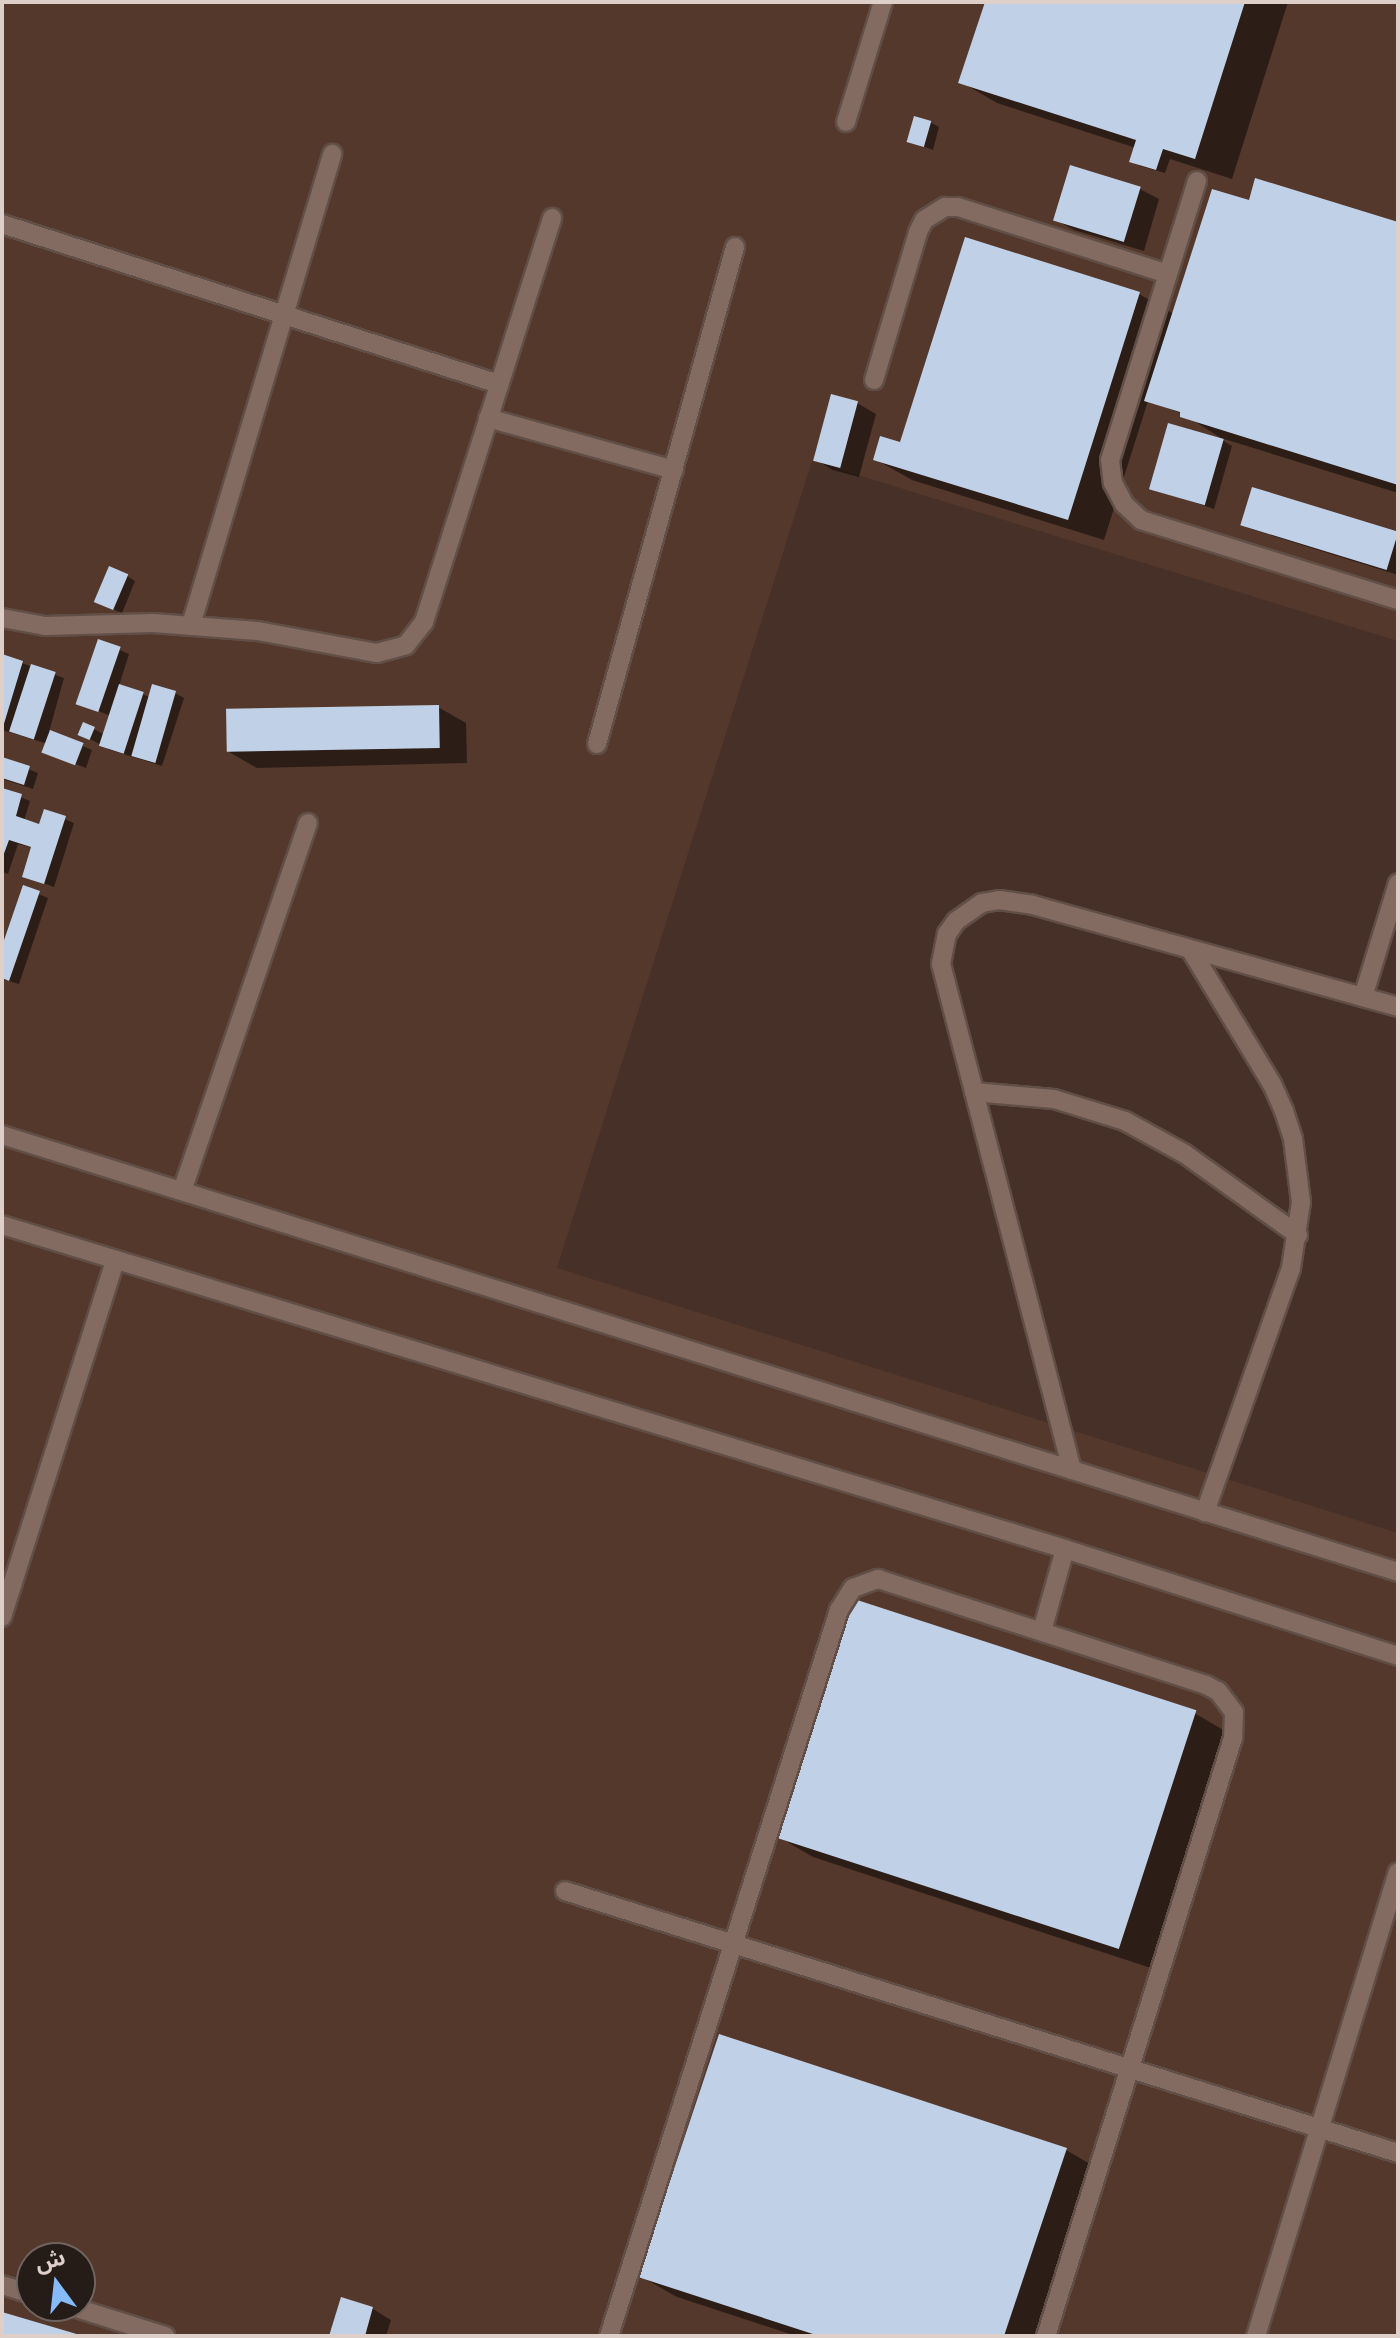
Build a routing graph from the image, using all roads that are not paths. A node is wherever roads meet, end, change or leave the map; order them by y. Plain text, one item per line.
1 (883, 2) edge
2 (846, 122) dead end
3 (332, 154) dead end
4 (1197, 181) dead end
5 (552, 218) dead end
6 (2, 224) edge
7 (735, 247) dead end
8 (1168, 274) junction
9 (285, 313) junction
10 (874, 380) dead end
11 (499, 384) junction
12 (488, 418) junction
13 (674, 470) junction
14 (1398, 600) edge
15 (2, 618) edge
16 (191, 625) junction
17 (597, 744) dead end
18 (308, 823) dead end
19 (1398, 883) edge
20 (1192, 952) junction
21 (1363, 997) junction
22 (1398, 1007) edge
23 (974, 1092) junction
24 (2, 1135) edge
25 (182, 1191) junction
26 (2, 1225) edge
27 (1298, 1235) junction
28 (115, 1260) junction
29 (1072, 1470) junction
30 (1205, 1512) junction
31 (1065, 1549) junction
32 (1396, 1565) edge
33 (2, 1617) edge
34 (1042, 1631) junction
35 (1398, 1656) edge
36 (1398, 1872) edge
37 (565, 1891) dead end
38 (733, 1944) junction
39 (1130, 2068) junction
40 (1319, 2128) junction
41 (1398, 2153) edge
42 (96, 2314) edge
43 (165, 2336) edge
44 (609, 2336) edge
45 (1046, 2336) edge
46 (1256, 2336) edge

1 - 2 lane
3 - 9 lane
4 - 8 lane
5 - 11 lane
6 - 9 lane
7 - 13 lane
8 - 10 lane
8 - 14 lane
9 - 11 lane
9 - 16 lane
11 - 12 lane
12 - 13 lane
12 - 16 lane
13 - 17 lane
15 - 16 lane
18 - 25 lane
19 - 21 lane
20 - 21 lane
20 - 23 lane
20 - 27 lane
21 - 22 lane
23 - 27 lane
23 - 29 lane
24 - 25 lane
25 - 29 lane
26 - 28 lane
27 - 30 lane
28 - 31 lane
28 - 33 lane
29 - 30 lane
30 - 32 lane
31 - 34 lane
31 - 35 lane
34 - 38 lane
34 - 39 lane
36 - 40 lane
37 - 38 lane
38 - 39 lane
38 - 44 lane
39 - 40 lane
39 - 45 lane
40 - 41 lane
40 - 46 lane
42 - 43 lane

